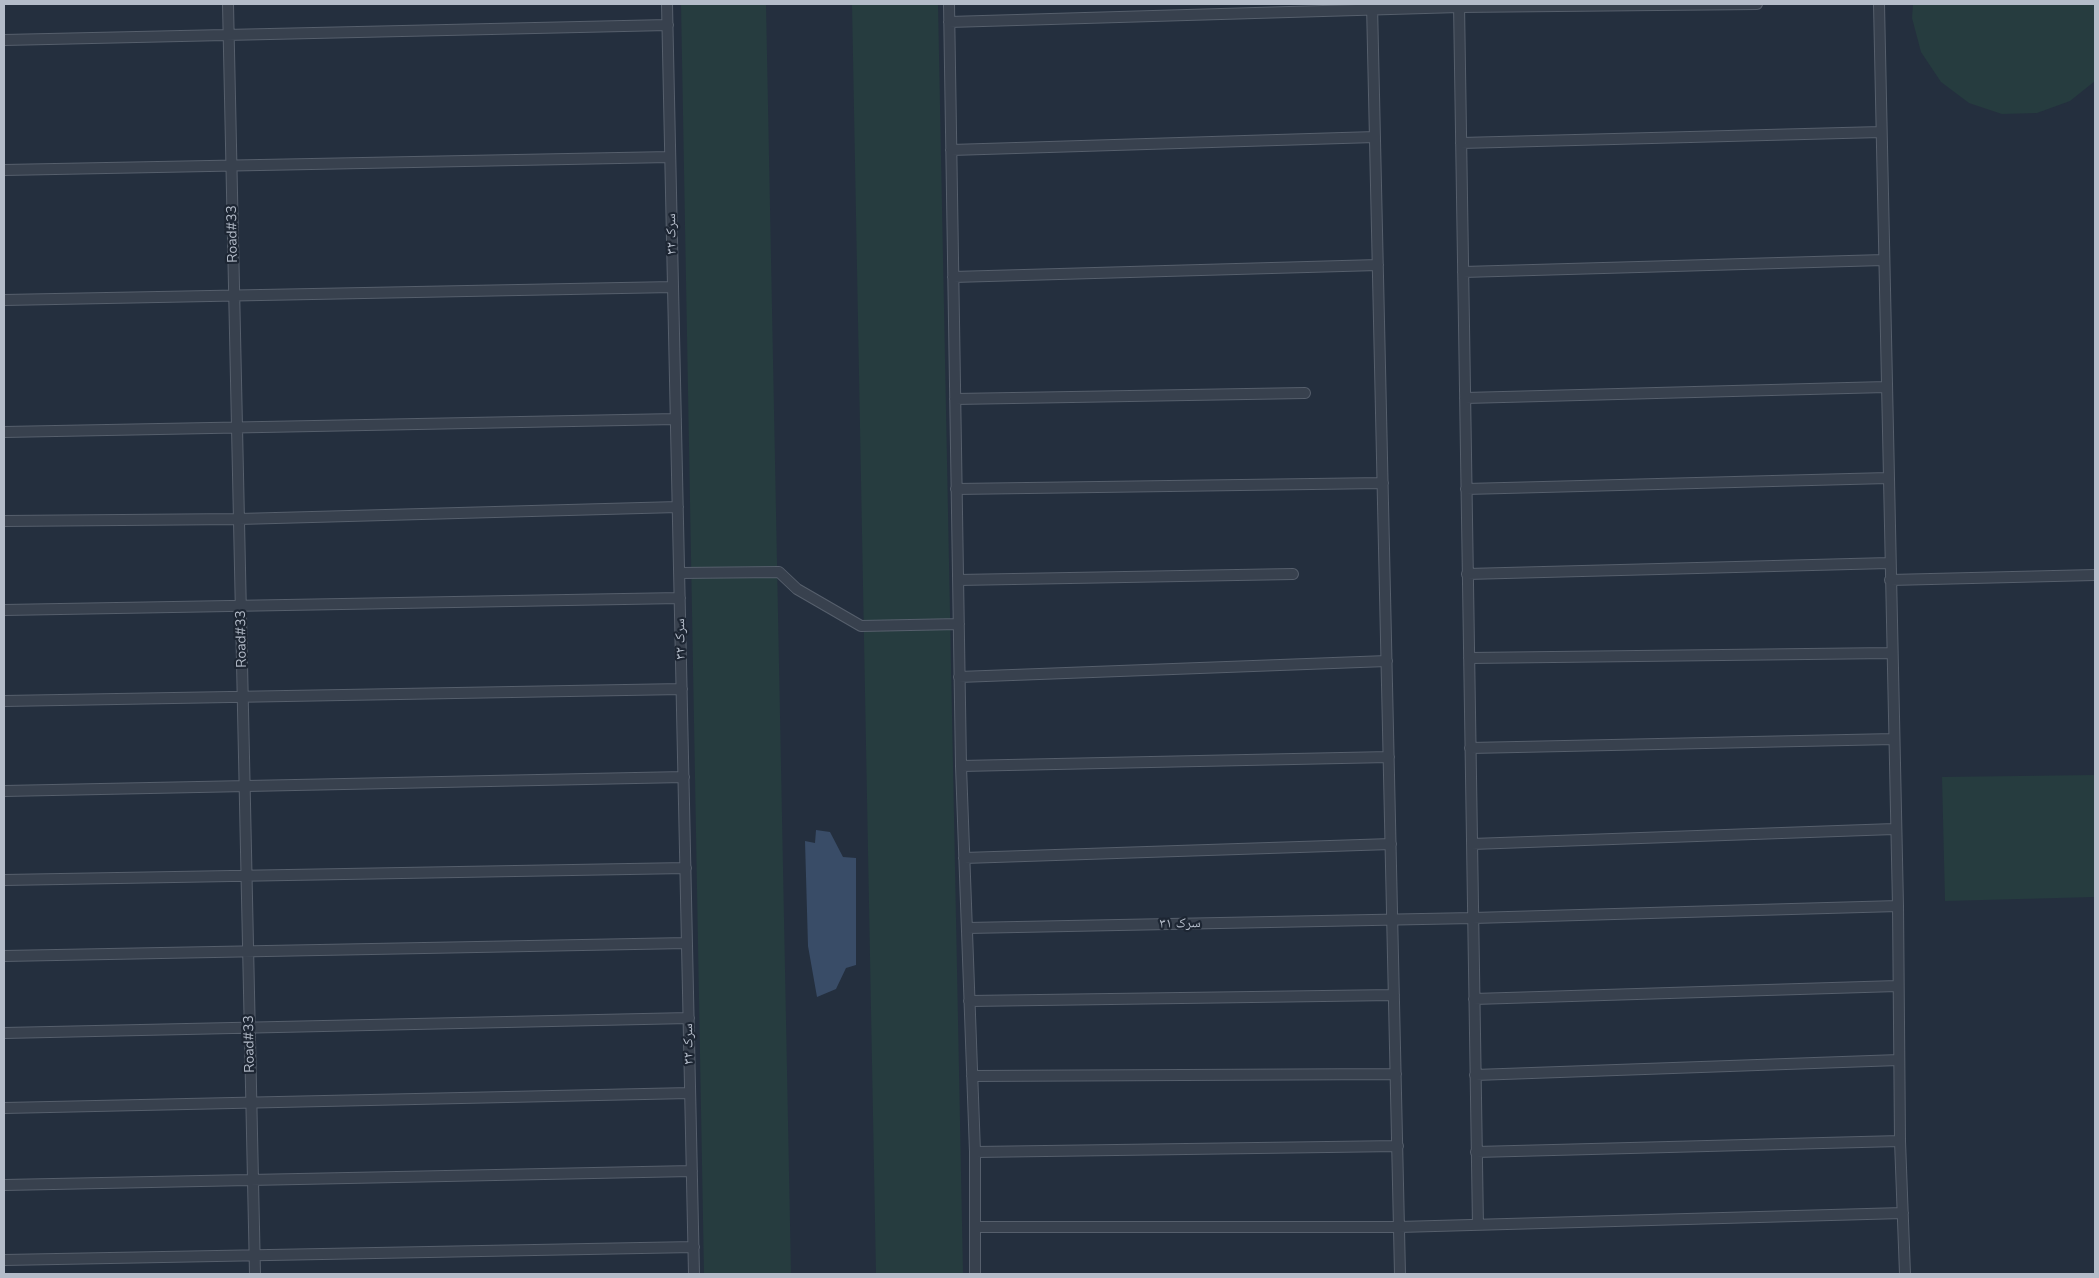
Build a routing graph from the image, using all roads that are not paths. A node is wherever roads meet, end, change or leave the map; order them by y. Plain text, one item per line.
1 (228, 4) edge
2 (667, 4) edge
3 (949, 4) edge
4 (1758, 4) edge
5 (1879, 4) edge
6 (1459, 5) edge
7 (1372, 7) edge
8 (949, 22) junction
9 (668, 25) junction
10 (229, 36) junction
11 (4, 40) edge
12 (1881, 132) junction
13 (1375, 137) junction
14 (1461, 143) junction
15 (951, 150) junction
16 (670, 157) junction
17 (232, 166) junction
18 (4, 170) edge
19 (1884, 260) junction
20 (1378, 265) junction
21 (1463, 272) junction
22 (953, 277) junction
23 (673, 287) junction
24 (234, 297) junction
25 (4, 300) edge
26 (1886, 387) junction
27 (1305, 393) dead end
28 (1465, 398) junction
29 (955, 399) junction
30 (676, 418) junction
31 (237, 426) junction
32 (4, 432) edge
33 (1888, 478) junction
34 (1383, 483) junction
35 (956, 489) junction
36 (1466, 489) junction
37 (678, 507) junction
38 (239, 519) junction
39 (4, 521) edge
40 (1889, 563) junction
41 (679, 573) junction
42 (1293, 574) dead end
43 (1467, 574) junction
44 (2095, 575) edge
45 (958, 580) junction
46 (1890, 580) junction
47 (680, 598) junction
48 (241, 606) junction
49 (4, 610) edge
50 (958, 624) junction
51 (1891, 652) junction
52 (1469, 658) junction
53 (1387, 661) junction
54 (959, 677) junction
55 (682, 689) junction
56 (243, 696) junction
57 (4, 701) edge
58 (1894, 740) junction
59 (1470, 748) junction
60 (1389, 757) junction
61 (961, 766) junction
62 (684, 777) junction
63 (244, 786) junction
64 (4, 791) edge
65 (1894, 829) junction
66 (1391, 844) junction
67 (1472, 844) junction
68 (964, 858) junction
69 (686, 868) junction
70 (246, 875) junction
71 (4, 880) edge
72 (1898, 906) junction
73 (1473, 918) junction
74 (1392, 920) junction
75 (967, 928) junction
76 (687, 942) junction
77 (248, 952) junction
78 (4, 956) edge
79 (1897, 986) junction
80 (1394, 995) junction
81 (1474, 999) junction
82 (968, 1001) junction
83 (689, 1018) junction
84 (250, 1029) junction
85 (4, 1033) edge
86 (1899, 1060) junction
87 (1396, 1074) junction
88 (1475, 1075) junction
89 (972, 1076) junction
90 (690, 1093) junction
91 (251, 1104) junction
92 (4, 1108) edge
93 (1900, 1141) junction
94 (1398, 1146) junction
95 (975, 1152) junction
96 (1476, 1152) junction
97 (692, 1171) junction
98 (253, 1180) junction
99 (4, 1185) edge
100 (1903, 1213) junction
101 (1478, 1225) junction
102 (975, 1227) junction
103 (1399, 1228) junction
104 (694, 1247) junction
105 (255, 1256) junction
106 (4, 1260) edge
107 (255, 1274) edge
108 (694, 1274) edge
109 (975, 1274) edge
110 (1400, 1274) edge
111 (1905, 1274) edge

1 - 10 street, Road#33
2 - 9 street, سرک ۳۲
3 - 8 street
4 - 6 street
5 - 12 street
6 - 7 street
6 - 14 street
7 - 8 street
7 - 13 street
8 - 15 street
9 - 10 street
9 - 16 street, سرک ۳۲
10 - 11 street
10 - 17 street, Road#33
12 - 14 street
12 - 19 street
13 - 15 street
13 - 20 street
14 - 21 street
15 - 22 street
16 - 17 street
16 - 23 street, سرک ۳۲
17 - 18 street
17 - 24 street, Road#33
19 - 21 street
19 - 26 street
20 - 22 street
20 - 34 street
21 - 28 street
22 - 29 street
23 - 24 street
23 - 30 street, سرک ۳۲
24 - 25 street
24 - 31 street, Road#33
26 - 28 street
26 - 33 street
27 - 29 street
28 - 36 street
29 - 35 street
30 - 31 street
30 - 37 street, سرک ۳۲
31 - 32 street
31 - 38 street, Road#33
33 - 36 street
33 - 40 street
34 - 35 street
34 - 53 street
35 - 45 street
36 - 43 street
37 - 38 street
37 - 41 street, سرک ۳۲
38 - 39 street
38 - 48 street, Road#33
40 - 43 street
40 - 46 street
41 - 47 street, سرک ۳۲
41 - 50 street
42 - 45 street
43 - 52 street
44 - 46 street
45 - 50 street
46 - 51 street
47 - 48 street
47 - 55 street, سرک ۳۲
48 - 49 street
48 - 56 street, Road#33
50 - 54 street
51 - 52 street
51 - 58 street
52 - 59 street
53 - 54 street
53 - 60 street
54 - 61 street
55 - 56 street
55 - 62 street, سرک ۳۲
56 - 57 street
56 - 63 street, Road#33
58 - 59 street
58 - 65 street
59 - 67 street
60 - 61 street
60 - 66 street
61 - 68 street
62 - 63 street
62 - 69 street, سرک ۳۲
63 - 64 street
63 - 70 street, Road#33
65 - 67 street
65 - 72 street
66 - 68 street
66 - 74 street
67 - 73 street
68 - 75 street
69 - 70 street
69 - 76 street, سرک ۳۲
70 - 71 street
70 - 77 street, Road#33
72 - 73 street, سرک ۳۱
72 - 79 street
73 - 74 street, سرک ۳۱
73 - 81 street
74 - 75 street, سرک ۳۱
74 - 80 street
75 - 82 street
76 - 77 street
76 - 83 street, سرک ۳۲
77 - 78 street
77 - 84 street, Road#33
79 - 81 street
79 - 86 street
80 - 82 street
80 - 87 street
81 - 88 street
82 - 89 street
83 - 84 street
83 - 90 street, سرک ۳۲
84 - 85 street
84 - 91 street, Road#33
86 - 88 street
86 - 93 street
87 - 89 street
87 - 94 street
88 - 96 street
89 - 95 street
90 - 91 street
90 - 97 street, سرک ۳۲
91 - 92 street
91 - 98 street, Road#33
93 - 96 street
93 - 100 street
94 - 95 street
94 - 103 street
95 - 102 street
96 - 101 street
97 - 98 street
97 - 104 street, سرک ۳۲
98 - 99 street
98 - 105 street, Road#33
100 - 101 street
100 - 111 street
101 - 103 street
102 - 103 street
102 - 109 street
103 - 110 street
104 - 105 street
104 - 108 street, سرک ۳۲
105 - 106 street
105 - 107 street, Road#33

